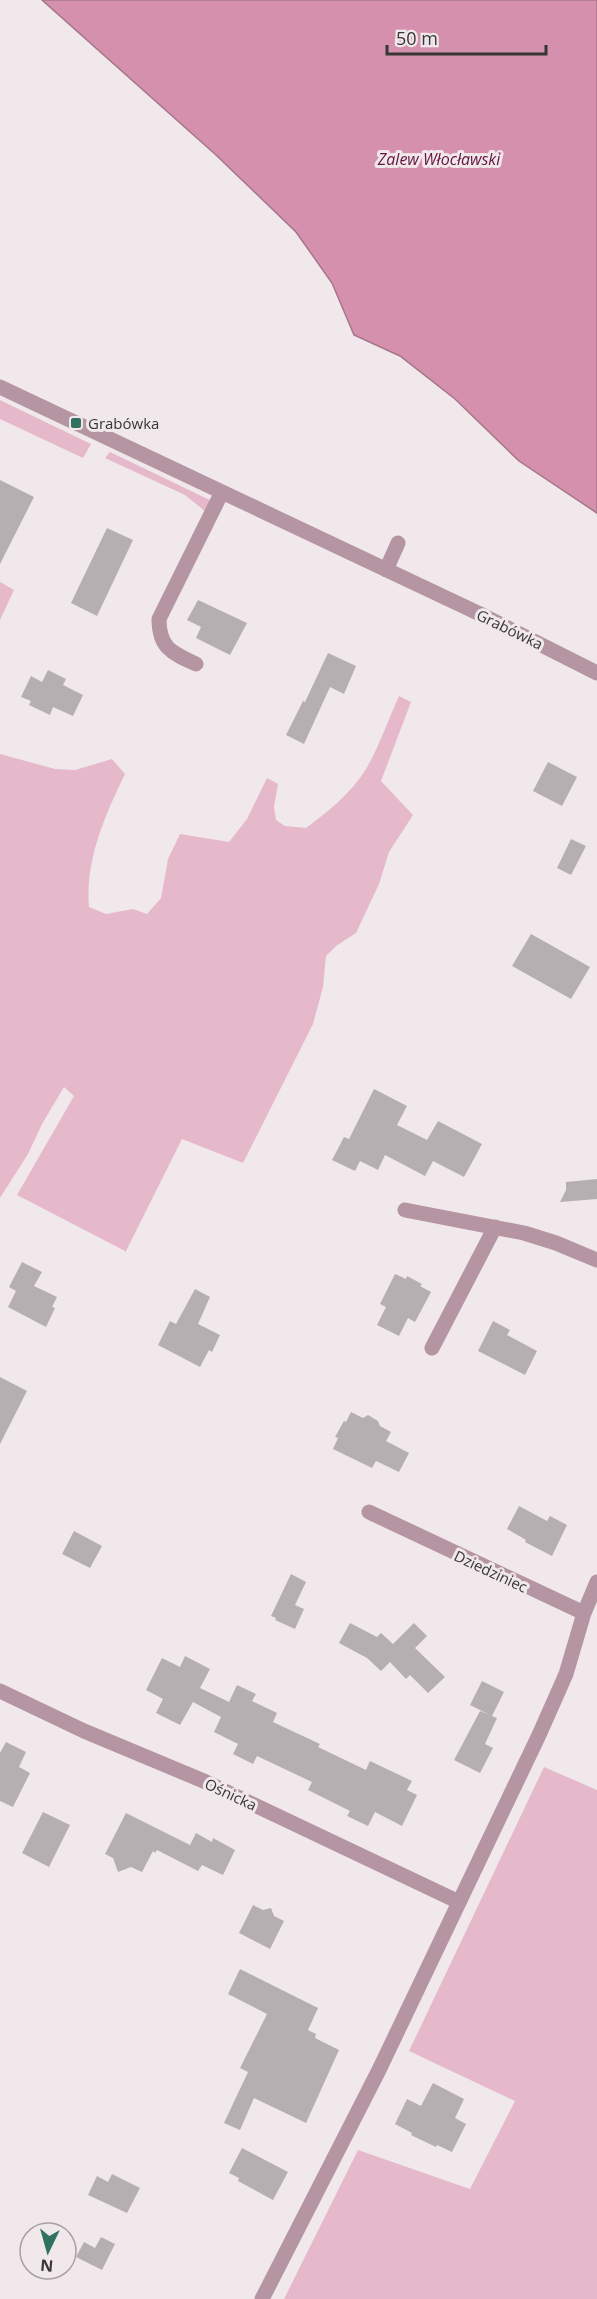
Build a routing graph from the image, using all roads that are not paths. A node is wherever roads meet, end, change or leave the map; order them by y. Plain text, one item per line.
1 (0, 387) edge
2 (222, 492) junction
3 (398, 543) dead end
4 (386, 570) junction
5 (196, 664) dead end
6 (597, 673) edge
7 (405, 1210) dead end
8 (495, 1227) junction
9 (597, 1260) edge
10 (432, 1348) dead end
11 (369, 1512) dead end
12 (597, 1582) edge
13 (585, 1613) junction
14 (0, 1691) edge
15 (459, 1902) junction
16 (262, 2299) edge

1 - 2 street, Grabówka
2 - 4 street, Grabówka
2 - 5 street
3 - 4 street
4 - 6 street, Grabówka
7 - 8 street
8 - 9 street
8 - 10 street
11 - 13 street, Dziedziniec
12 - 13 street
13 - 15 street
14 - 15 street, Ośnicka
15 - 16 street

